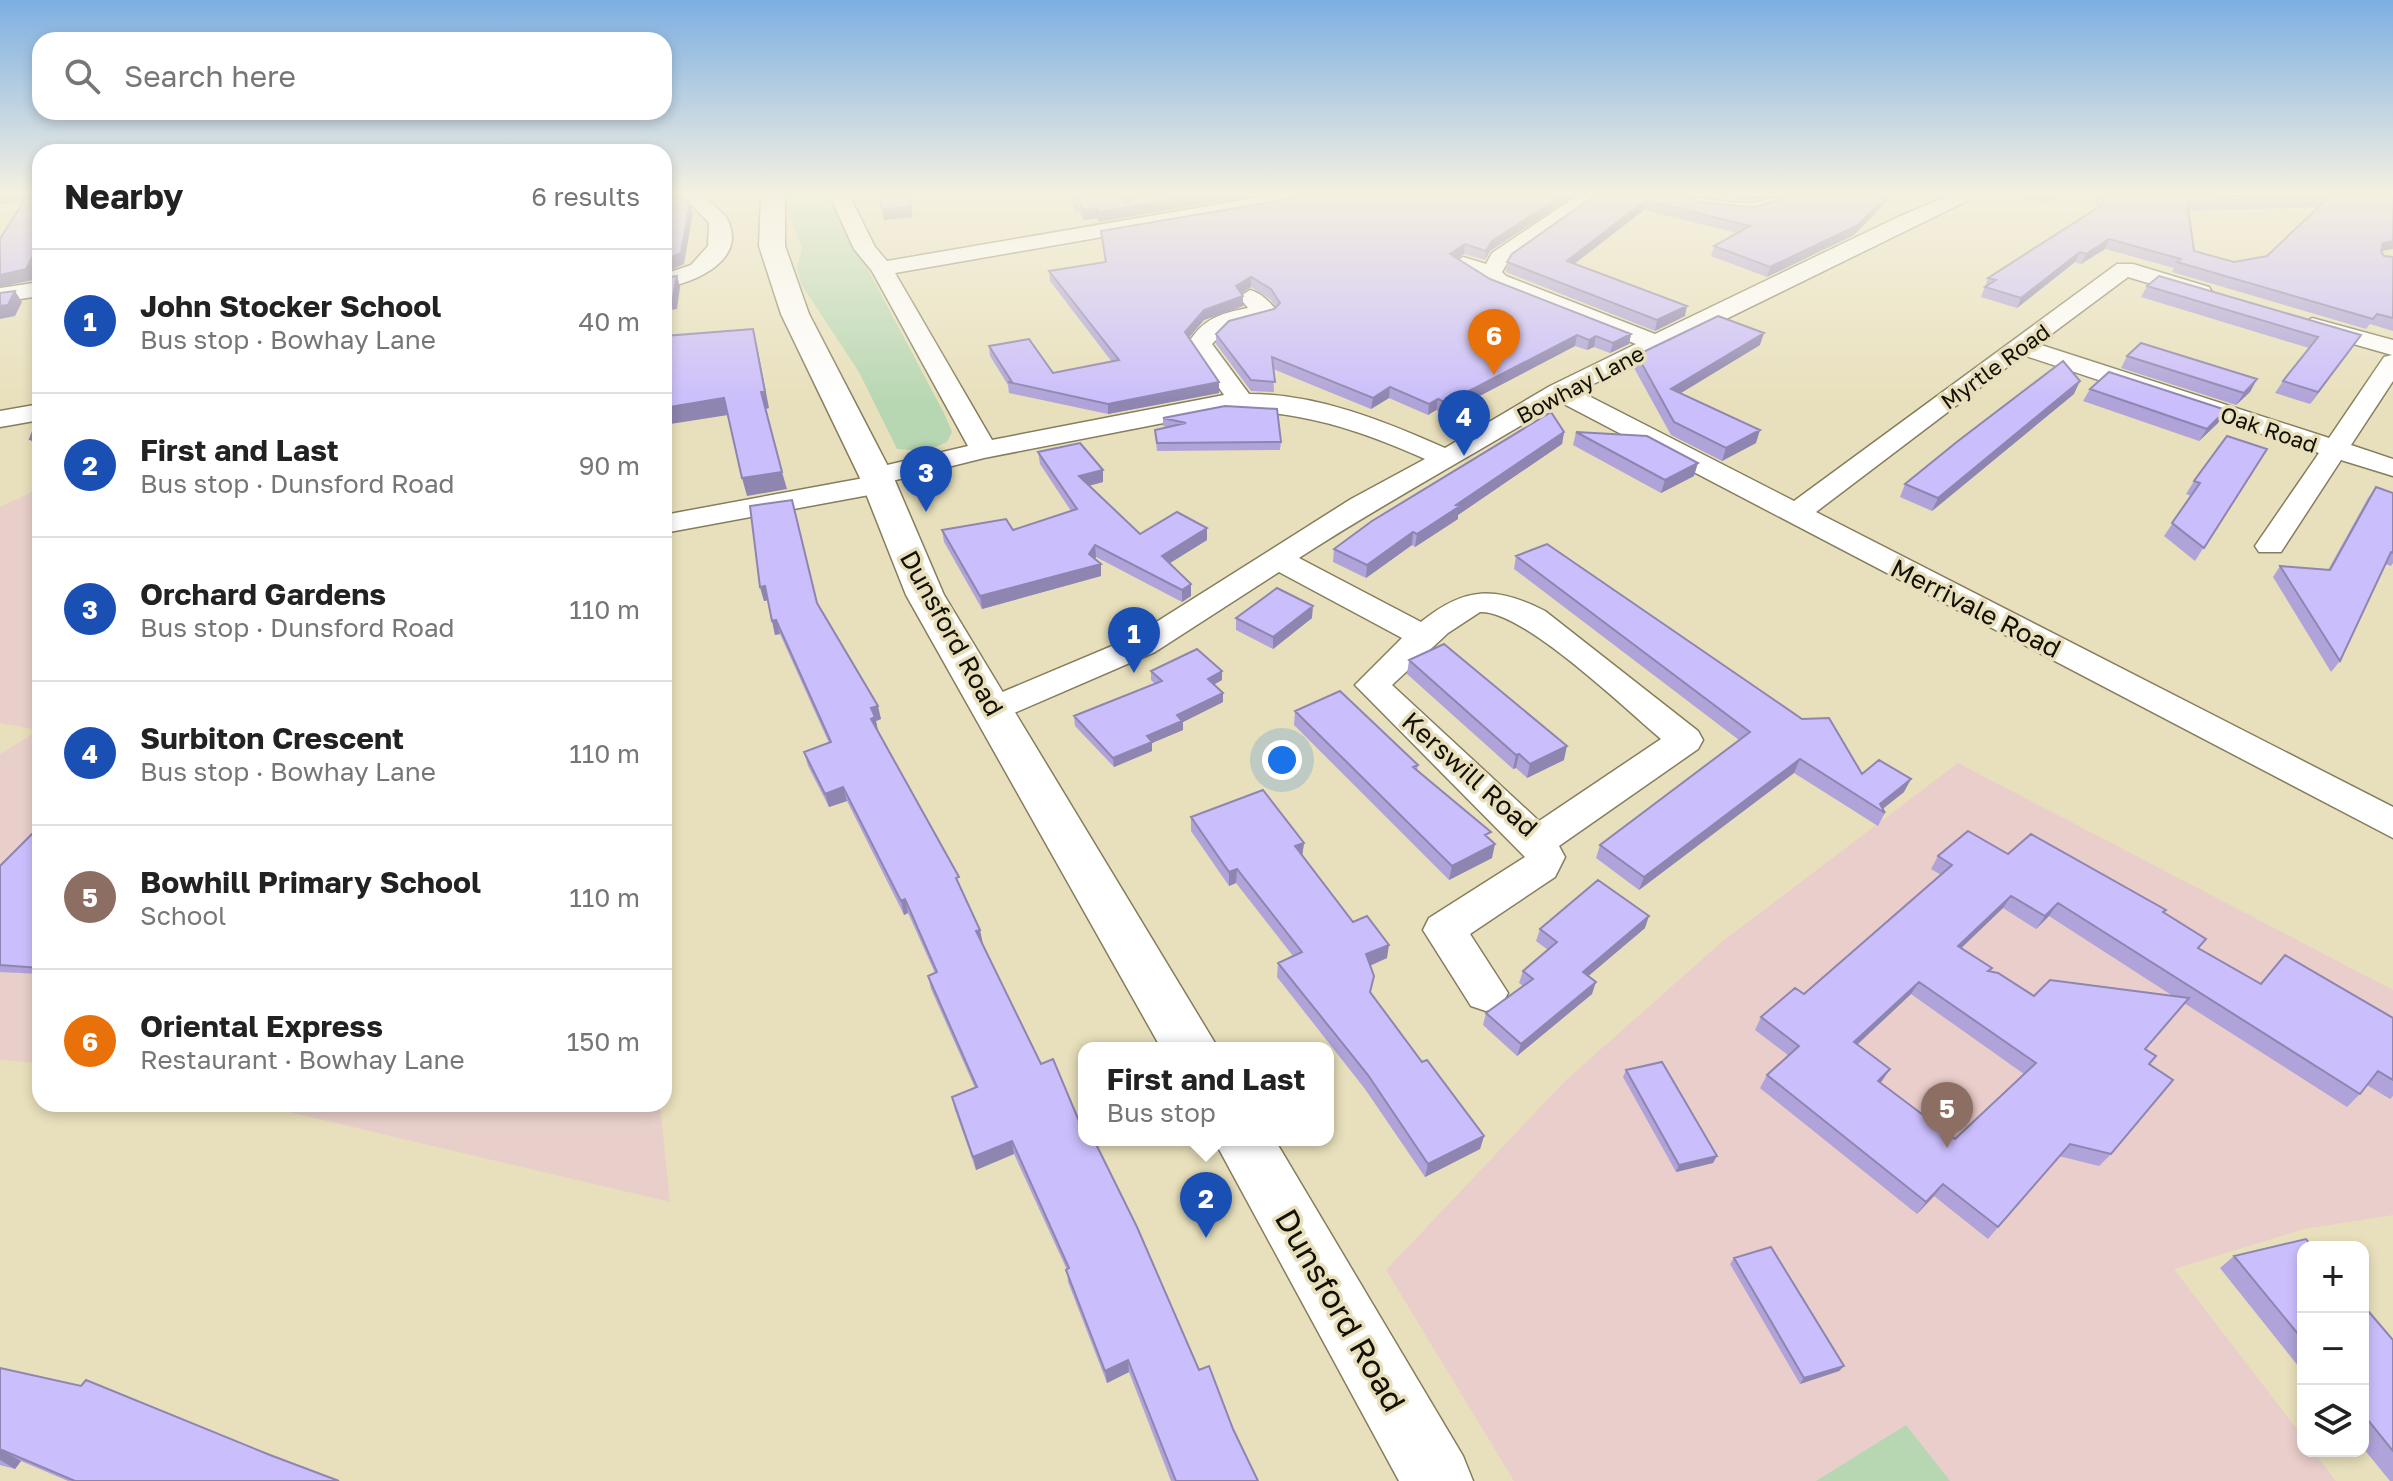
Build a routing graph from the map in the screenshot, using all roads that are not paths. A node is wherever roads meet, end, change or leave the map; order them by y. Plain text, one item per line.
1 (708, 264) edge
2 (777, 264) edge
3 (878, 264) edge
4 (910, 264) edge
5 (1463, 264) edge
6 (1496, 264) edge
7 (1818, 264) edge
8 (882, 269) junction
9 (1491, 272) junction
10 (672, 279) edge
11 (32, 290) edge
12 (0, 295) edge
13 (2229, 300) edge
14 (1264, 310) edge
15 (2289, 318) edge
16 (1658, 344) junction
17 (2022, 347) junction
18 (2393, 348) edge
19 (2393, 362) edge
20 (1559, 391) junction
21 (1241, 401) junction
22 (32, 413) edge
23 (0, 419) edge
24 (984, 450) junction
25 (2334, 451) junction
26 (1447, 459) junction
27 (2393, 468) edge
28 (878, 480) junction
29 (1796, 514) junction
30 (672, 522) edge
31 (2270, 546) dead end
32 (1278, 559) junction
33 (1425, 637) junction
34 (993, 709) junction
35 (2393, 824) edge
36 (1537, 842) junction
37 (1486, 993) dead end
38 (1187, 1042) edge
39 (1246, 1146) edge
40 (1438, 1481) edge

1 - 10 street
2 - 28 main road, Dunsford Road
3 - 8 street
4 - 8 street
5 - 9 street
6 - 9 street
7 - 16 street, Bowhay Lane
8 - 24 street
9 - 16 street
11 - 12 street
13 - 17 street, Myrtle Road
14 - 21 street
15 - 18 street
16 - 20 street, Bowhay Lane
17 - 25 street, Oak Road
17 - 29 street, Myrtle Road
19 - 25 street
20 - 26 street, Bowhay Lane
20 - 29 street, Merrivale Road
21 - 24 street
21 - 26 street
22 - 23 street
24 - 28 street
25 - 27 street, Oak Road
25 - 31 street, Oak Road
26 - 32 street, Bowhay Lane
28 - 30 street
28 - 34 main road, Dunsford Road
29 - 35 street, Merrivale Road
32 - 33 street
32 - 34 street, Bowhay Lane
33 - 36 street, Kerswill Road
33 - 36 street, Kerswill Road
34 - 38 main road, Dunsford Road
36 - 37 street
39 - 40 main road, Dunsford Road

